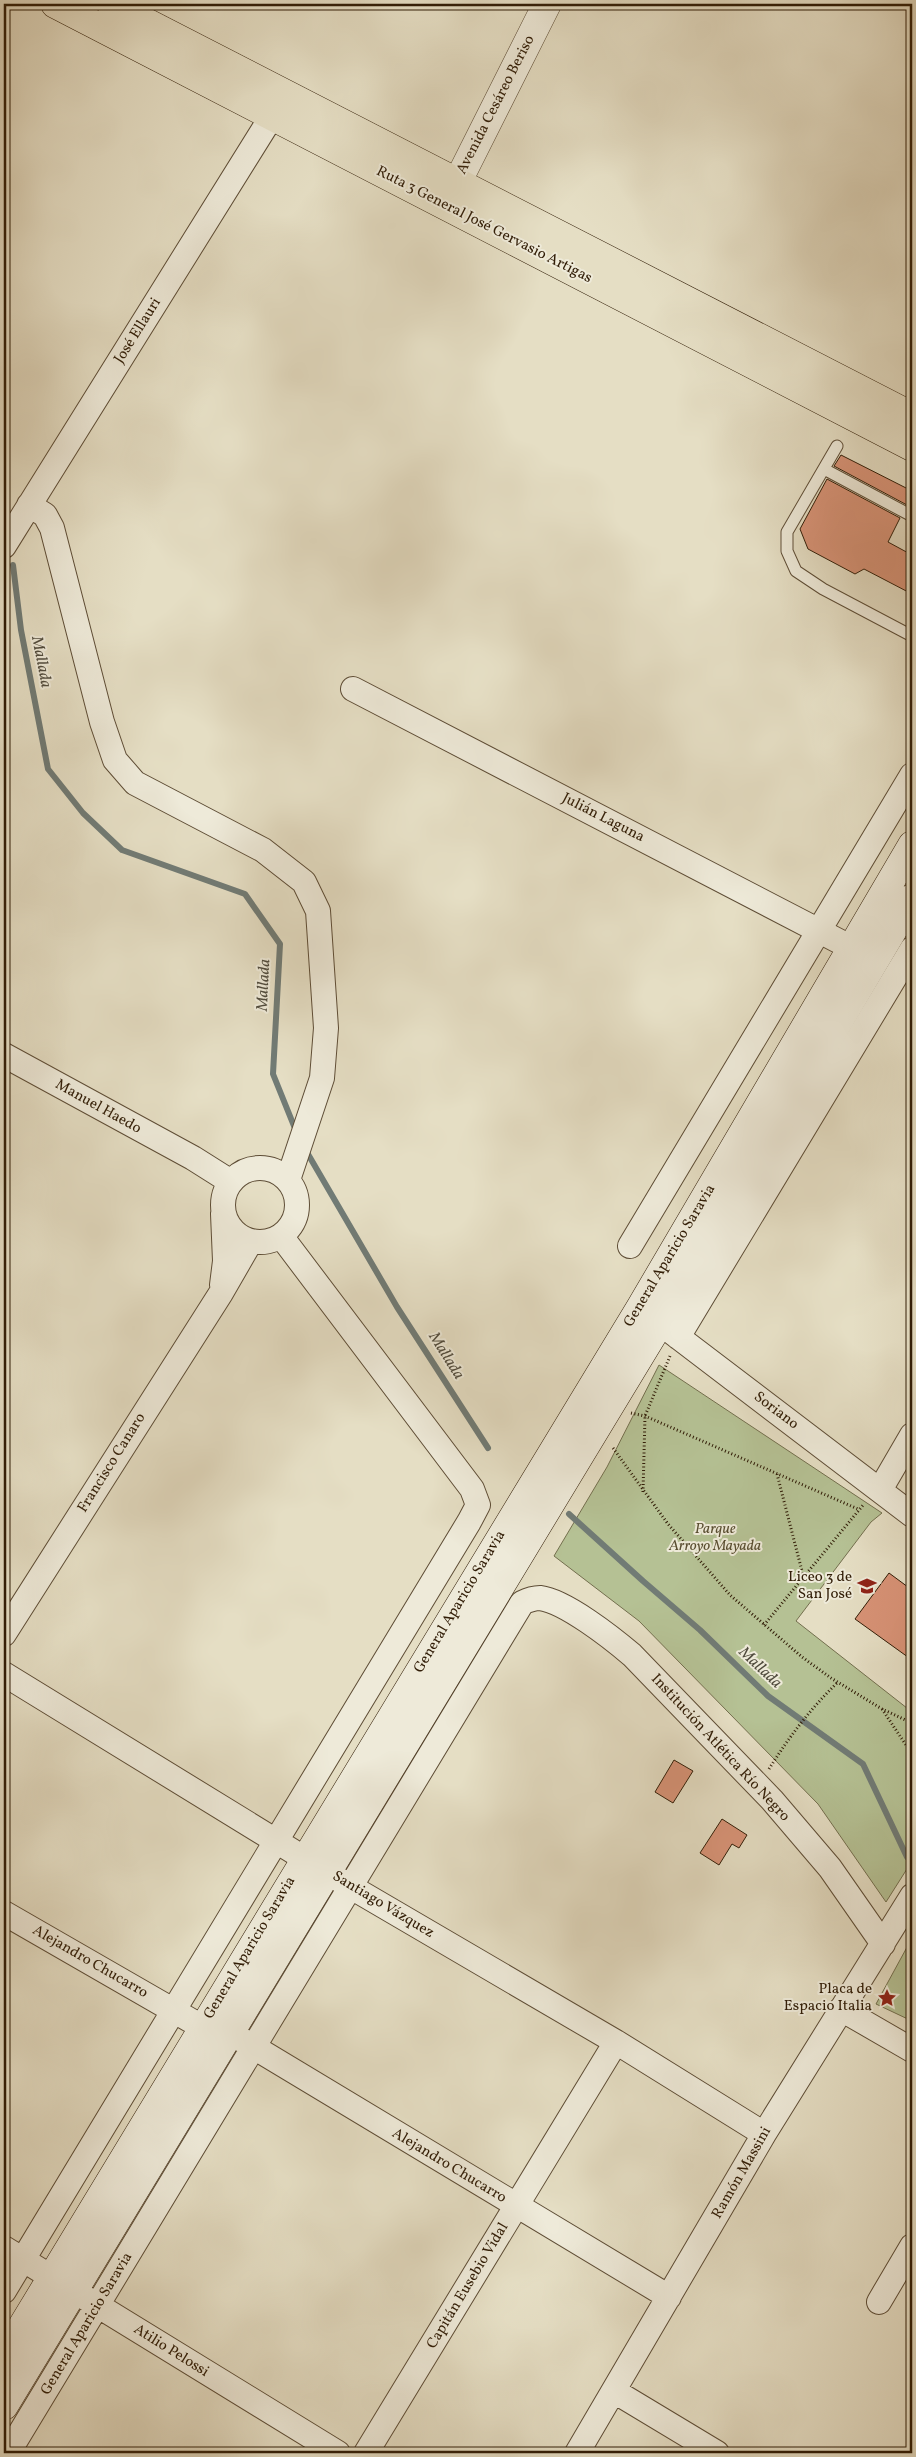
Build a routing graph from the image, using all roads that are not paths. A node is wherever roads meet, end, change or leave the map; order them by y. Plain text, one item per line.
1 (55, 4) edge
2 (111, 4) edge
3 (547, 4) edge
4 (272, 116) junction
5 (458, 181) junction
6 (446, 206) junction
7 (912, 416) edge
8 (837, 446) dead end
9 (912, 447) edge
10 (824, 469) junction
11 (29, 505) junction
12 (912, 516) edge
13 (4, 546) edge
14 (912, 636) edge
15 (353, 689) dead end
16 (912, 775) edge
17 (912, 845) edge
18 (912, 898) edge
19 (874, 911) junction
20 (905, 929) edge
21 (820, 931) junction
22 (852, 948) junction
23 (912, 949) edge
24 (4, 1055) edge
25 (193, 1158) junction
26 (284, 1170) junction
27 (231, 1182) junction
28 (222, 1212) junction
29 (281, 1236) junction
30 (251, 1242) junction
31 (630, 1246) dead end
32 (221, 1293) junction
33 (659, 1322) junction
34 (912, 1435) edge
35 (880, 1490) junction
36 (912, 1515) edge
37 (522, 1603) joint
38 (4, 1634) edge
39 (4, 1674) edge
40 (276, 1840) junction
41 (315, 1864) junction
42 (351, 1887) junction
43 (912, 1896) edge
44 (4, 1913) edge
45 (883, 1944) junction
46 (841, 2008) junction
47 (173, 2010) junction
48 (202, 2027) junction
49 (230, 2033) junction
50 (616, 2042) junction
51 (254, 2048) junction
52 (912, 2050) edge
53 (764, 2134) junction
54 (516, 2206) junction
55 (912, 2246) edge
56 (13, 2254) edge
57 (62, 2284) junction
58 (4, 2291) edge
59 (669, 2297) junction
60 (879, 2302) dead end
61 (98, 2306) junction
62 (4, 2356) edge
63 (614, 2390) junction
64 (4, 2406) edge
65 (8, 2453) edge
66 (338, 2453) edge
67 (366, 2453) edge
68 (577, 2453) edge
69 (717, 2453) edge

1 - 4 highway, Ruta 3 General José Gervasio Artigas
2 - 5 highway, Ruta 3 General José Gervasio Artigas
3 - 5 main road, Avenida Cesáreo Beriso
4 - 6 highway, Ruta 3 General José Gervasio Artigas
4 - 11 street, José Ellauri
5 - 6 main road, Avenida Cesáreo Beriso
5 - 7 highway, Ruta 3 General José Gervasio Artigas
6 - 9 highway, Ruta 3 General José Gervasio Artigas
8 - 10 lane
10 - 12 lane
10 - 14 lane
11 - 13 street, José Ellauri
11 - 26 street
15 - 21 street, Julián Laguna
16 - 21 street
17 - 19 main road, General Aparicio Saravia
18 - 20 main road, General Aparicio Saravia
19 - 20 street
19 - 22 main road, General Aparicio Saravia
20 - 33 main road, General Aparicio Saravia
21 - 22 street, Julián Laguna
21 - 31 street
22 - 33 main road, General Aparicio Saravia
23 - 33 street, General Aparicio Saravia
24 - 25 street, Manuel Haedo
25 - 27 street, Manuel Haedo
25 - 28 street
26 - 27 street
26 - 29 street
27 - 28 street
28 - 30 street
28 - 32 street
29 - 30 street
29 - 40 street
30 - 32 street, Francisco Canaro
32 - 38 street, Francisco Canaro
33 - 35 street, Soriano
33 - 41 main road, General Aparicio Saravia
34 - 35 street
35 - 36 street, Soriano
37 - 42 street, General Aparicio Saravia
37 - 45 street, Institución Atlética Río Negro
39 - 40 street, Santiago Vázquez
40 - 41 street, Santiago Vázquez
40 - 47 street
41 - 42 street, Santiago Vázquez
41 - 48 main road, General Aparicio Saravia
41 - 49 main road, General Aparicio Saravia
42 - 50 street, Santiago Vázquez
42 - 51 street, General Aparicio Saravia
43 - 45 street, Ramón Massini
44 - 47 street, Alejandro Chucarro
45 - 46 street, Ramón Massini
46 - 52 street
46 - 53 street, Ramón Massini
47 - 48 street, Alejandro Chucarro
47 - 56 street
48 - 57 main road, General Aparicio Saravia
49 - 51 street, Alejandro Chucarro
49 - 57 main road, General Aparicio Saravia
50 - 53 street, Santiago Vázquez
50 - 54 street, Capitán Eusebio Vidal
51 - 54 street, Alejandro Chucarro
51 - 61 street, General Aparicio Saravia
53 - 59 street, Ramón Massini
54 - 59 street, Alejandro Chucarro
54 - 67 street, Capitán Eusebio Vidal
55 - 60 street
56 - 57 street, Atilio Pelossi
56 - 58 street
57 - 61 street, Atilio Pelossi
57 - 62 main road, General Aparicio Saravia
57 - 64 main road, General Aparicio Saravia
59 - 63 street, Ramón Massini
61 - 65 street, General Aparicio Saravia
61 - 66 street, Atilio Pelossi
63 - 68 street, Ramón Massini
63 - 69 street

